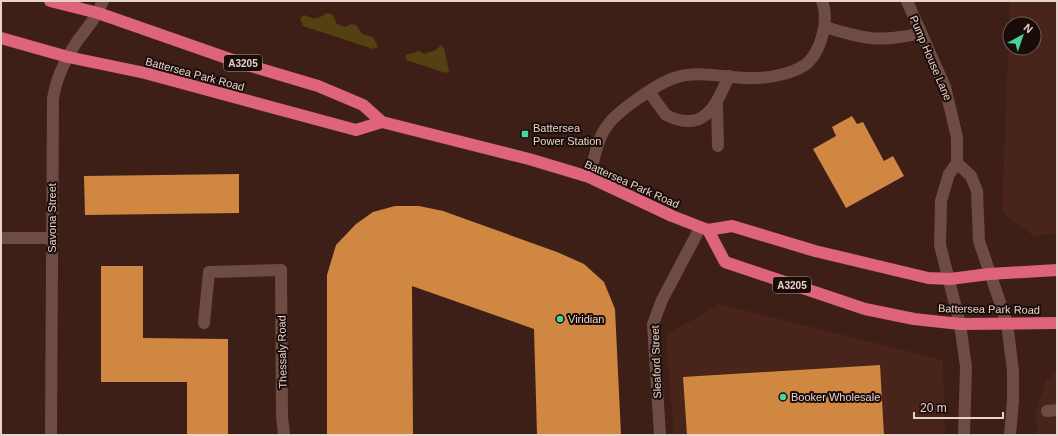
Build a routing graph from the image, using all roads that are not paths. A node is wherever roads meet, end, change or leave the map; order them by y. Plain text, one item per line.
1 (50, 1) edge
2 (103, 1) edge
3 (822, 1) edge
4 (907, 1) edge
5 (98, 13) junction
6 (825, 27) junction
7 (921, 33) junction
8 (1, 38) edge
9 (68, 56) junction
10 (729, 76) junction
11 (649, 92) junction
12 (717, 104) junction
13 (382, 122) junction
14 (718, 146) dead end
15 (957, 163) junction
16 (589, 177) junction
17 (704, 229) junction
18 (1, 238) edge
19 (52, 238) junction
20 (1057, 270) edge
21 (989, 274) junction
22 (950, 279) junction
23 (204, 323) dead end
24 (1007, 323) junction
25 (1057, 323) edge
26 (960, 324) junction
27 (51, 435) edge
28 (284, 435) edge
29 (660, 435) edge
30 (964, 435) edge
31 (1010, 435) edge

1 - 5 highway, Battersea Park Road / A3205
2 - 5 street, Savona Street
3 - 6 street
4 - 7 street, Pump House Lane
5 - 9 street, Savona Street
5 - 13 highway, Battersea Park Road / A3205
6 - 7 street
6 - 10 street
7 - 15 street, Pump House Lane
8 - 9 highway, Battersea Park Road
9 - 13 highway, Battersea Park Road
9 - 19 street, Savona Street
10 - 11 street
10 - 12 street
11 - 12 street
11 - 16 street
12 - 14 street
13 - 16 highway, Battersea Park Road / A3205
15 - 21 street
15 - 22 street
16 - 17 highway, Battersea Park Road / A3205
17 - 22 highway
17 - 26 highway, Battersea Park Road / A3205
17 - 29 street, Sleaford Street
18 - 19 street
19 - 27 street, Savona Street
20 - 21 highway
21 - 22 highway
21 - 24 street
22 - 26 street
23 - 28 street, Thessaly Road
24 - 25 highway, Battersea Park Road / A3205
24 - 26 highway, Battersea Park Road / A3205
24 - 31 street
26 - 30 street

